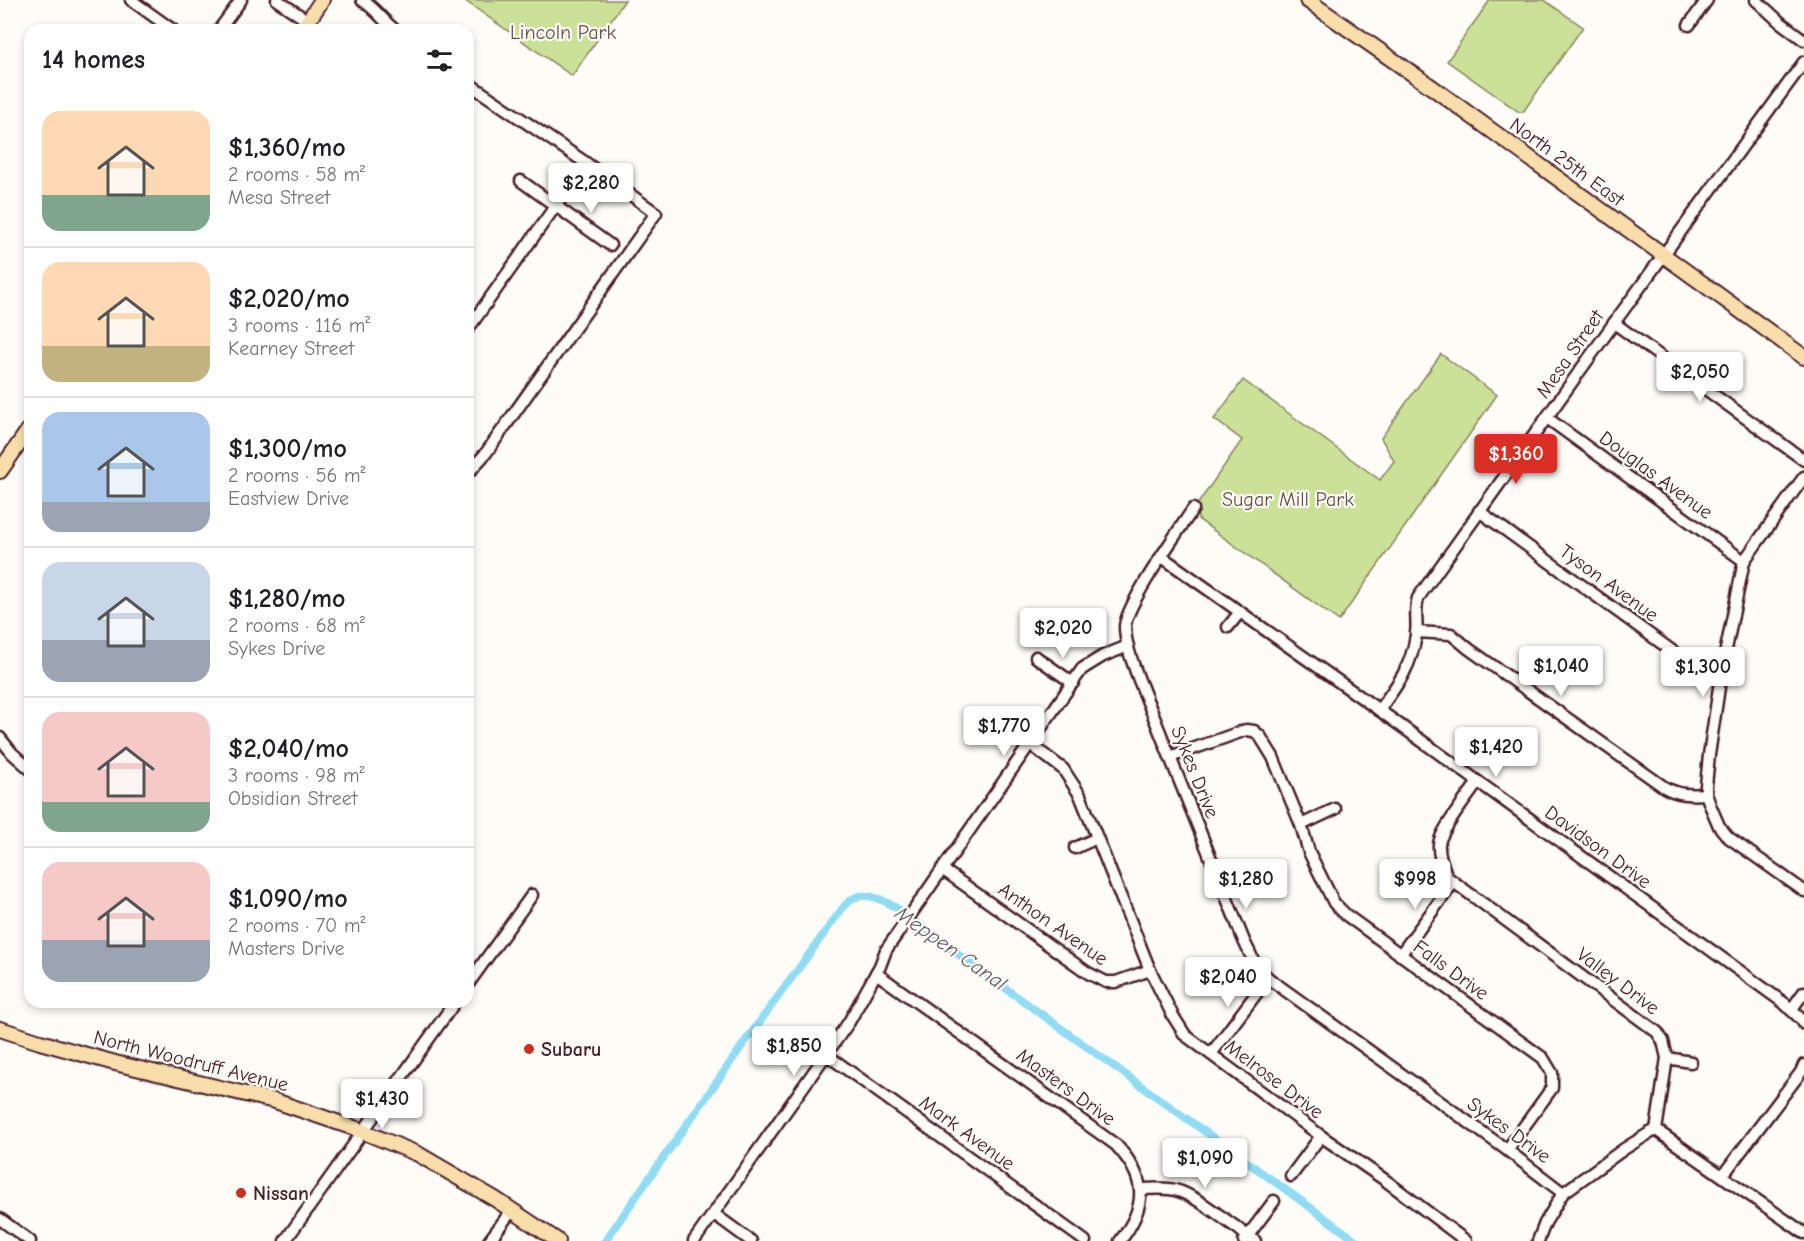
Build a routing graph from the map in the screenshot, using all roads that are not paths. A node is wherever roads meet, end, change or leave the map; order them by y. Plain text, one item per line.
1 (131, 0) edge
2 (241, 0) edge
3 (278, 0) edge
4 (322, 0) edge
5 (362, 0) edge
6 (1307, 0) edge
7 (1707, 0) edge
8 (1756, 0) edge
9 (165, 24) edge
10 (223, 24) edge
11 (304, 24) edge
12 (306, 24) edge
13 (387, 24) edge
14 (1689, 25) dead end
15 (1804, 40) edge
16 (1804, 62) edge
17 (474, 87) edge
18 (586, 163) junction
19 (521, 181) dead end
20 (556, 206) junction
21 (610, 245) dead end
22 (1662, 255) junction
23 (474, 321) edge
24 (1614, 322) junction
25 (1804, 357) edge
26 (1547, 418) junction
27 (24, 437) edge
28 (1804, 460) edge
29 (474, 466) edge
30 (0, 471) edge
31 (1804, 477) edge
32 (1193, 509) dead end
33 (1479, 512) junction
34 (1162, 557) junction
35 (1743, 561) junction
36 (1240, 612) junction
37 (1228, 627) dead end
38 (1416, 632) junction
39 (1128, 646) junction
40 (1036, 657) dead end
41 (1721, 674) junction
42 (1073, 683) junction
43 (1379, 710) junction
44 (0, 738) edge
45 (1030, 744) junction
46 (1170, 757) junction
47 (24, 764) edge
48 (1478, 782) junction
49 (1706, 794) junction
50 (1335, 809) dead end
51 (1301, 825) junction
52 (1097, 838) junction
53 (1076, 849) dead end
54 (942, 869) junction
55 (1453, 883) junction
56 (1804, 891) edge
57 (532, 895) dead end
58 (1400, 955) junction
59 (1150, 970) junction
60 (876, 972) junction
61 (474, 976) edge
62 (1268, 978) junction
63 (1804, 992) edge
64 (446, 1008) edge
65 (1791, 1010) junction
66 (1804, 1024) edge
67 (0, 1029) edge
68 (1211, 1054) junction
69 (827, 1055) junction
70 (1667, 1058) junction
71 (1691, 1062) dead end
72 (1804, 1065) edge
73 (1656, 1130) junction
74 (363, 1131) junction
75 (1320, 1136) junction
76 (1507, 1150) junction
77 (1723, 1175) junction
78 (1291, 1176) dead end
79 (1140, 1189) junction
80 (1563, 1193) junction
81 (1274, 1201) dead end
82 (512, 1210) junction
83 (714, 1214) junction
84 (0, 1219) edge
85 (1804, 1233) edge
86 (1249, 1240) edge
87 (30, 1241) edge
88 (285, 1241) edge
89 (489, 1241) edge
90 (558, 1241) edge
91 (694, 1241) edge
92 (751, 1241) edge
93 (1085, 1241) edge
94 (1120, 1241) edge
95 (1466, 1241) edge
96 (1538, 1241) edge

1 - 9 street
2 - 10 street
3 - 11 street
4 - 12 main road
5 - 13 street
6 - 22 main road, North 25th East
7 - 14 street
8 - 15 street
16 - 22 street, Mesa Street
17 - 18 street
18 - 20 street
18 - 29 street
19 - 20 street
20 - 21 street
20 - 23 street
22 - 24 street, Mesa Street
22 - 25 main road, North 25th East
24 - 26 street, Mesa Street
24 - 28 street
26 - 33 street, Mesa Street
26 - 35 street, Douglas Avenue
27 - 30 main road
31 - 35 street
32 - 34 street, Sykes Drive
33 - 38 street, Mesa Street
33 - 41 street, Tyson Avenue
34 - 36 street, Davidson Drive
34 - 39 street, Sykes Drive
35 - 41 street
36 - 37 street
36 - 43 street, Davidson Drive
38 - 43 street, Mesa Street
38 - 49 street
39 - 42 street
39 - 46 street, Sykes Drive
40 - 42 street
41 - 49 street
42 - 45 street
43 - 48 street, Davidson Drive
44 - 47 street
45 - 52 street, Melrose Drive
45 - 54 street
46 - 51 street, Falls Drive
46 - 62 street, Sykes Drive
48 - 55 street
48 - 65 street, Davidson Drive
49 - 56 street
50 - 51 street
51 - 58 street, Falls Drive
52 - 53 street
52 - 59 street, Melrose Drive
54 - 59 street, Anthon Avenue
54 - 60 street
55 - 58 street
55 - 70 street, Valley Drive
57 - 61 street
58 - 76 street, Falls Drive
59 - 68 street, Melrose Drive
60 - 69 street
60 - 79 street, Masters Drive
62 - 68 street
62 - 76 street, Sykes Drive
63 - 65 street
64 - 74 street
65 - 66 street, Davidson Drive
67 - 74 main road, North Woodruff Avenue
68 - 75 street, Melrose Drive
69 - 83 street
69 - 93 street, Mark Avenue
70 - 71 street
70 - 73 street
72 - 77 street
73 - 77 street
73 - 80 street
74 - 82 main road, North Woodruff Avenue
74 - 88 street
75 - 78 street
75 - 95 street, Melrose Drive
76 - 80 street, Sykes Drive
77 - 85 street
79 - 86 street
79 - 94 street
80 - 96 street
81 - 86 street
82 - 89 street
82 - 90 main road, North Woodruff Avenue
83 - 91 street
83 - 92 street
84 - 87 street

